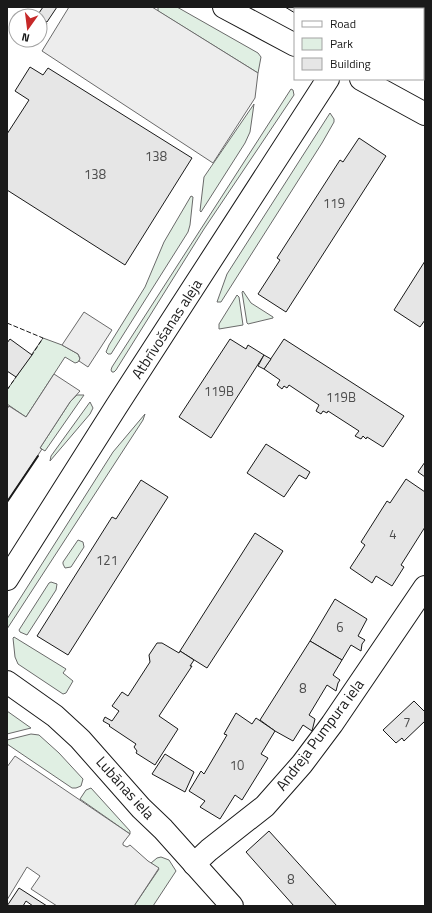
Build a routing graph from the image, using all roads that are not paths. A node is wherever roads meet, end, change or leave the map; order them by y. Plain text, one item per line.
1 (224, 7) edge
2 (294, 44) edge
3 (327, 80) edge
4 (363, 80) edge
5 (425, 114) edge
6 (7, 579) edge
7 (425, 587) edge
8 (7, 682) edge
9 (194, 864) junction
10 (232, 906) edge

1 - 2 street
3 - 6 street, Atbrīvošanas aleja
4 - 5 street
7 - 9 street, Andreja Pumpura iela
8 - 9 street, Lubānas iela
9 - 10 street, Lubānas iela

